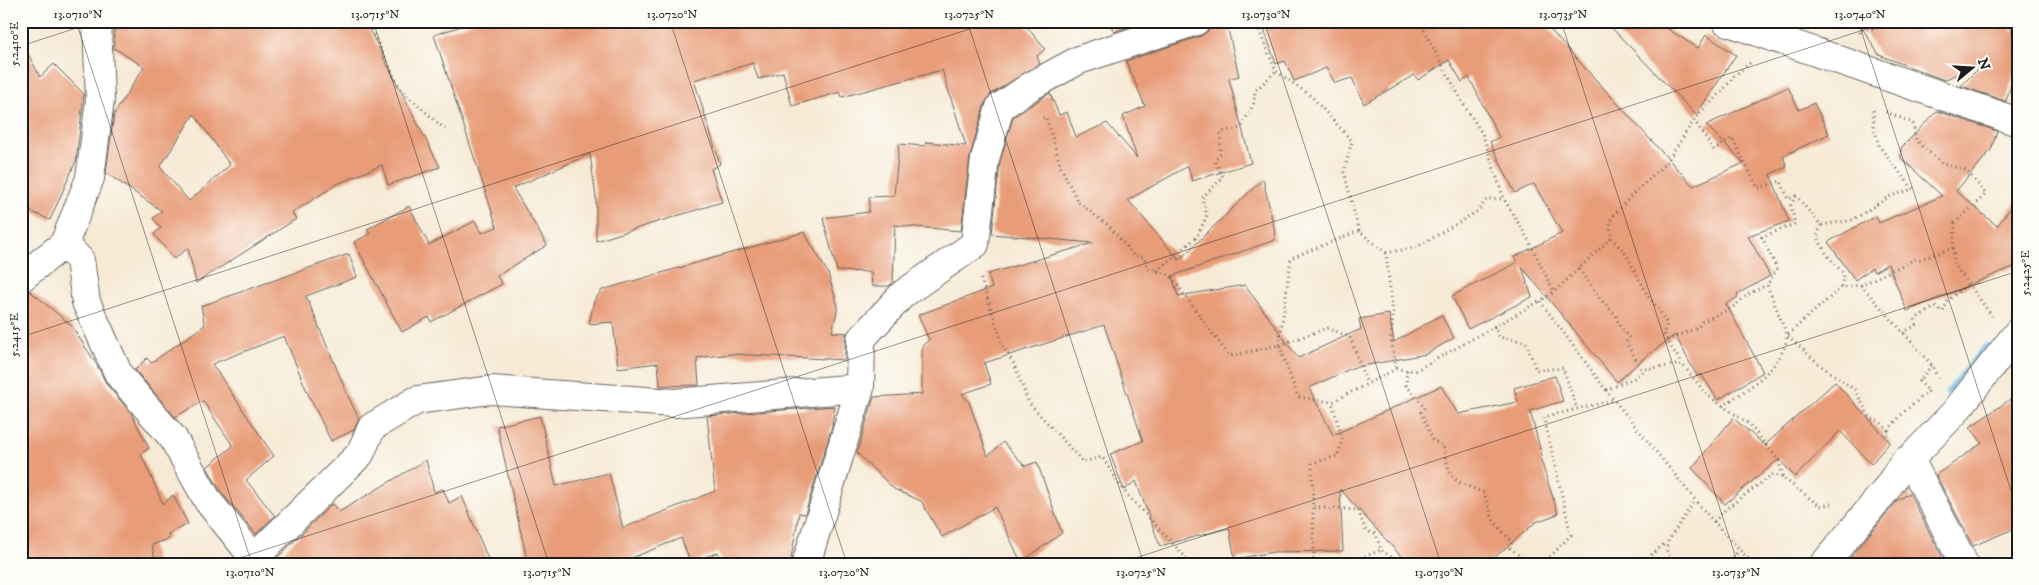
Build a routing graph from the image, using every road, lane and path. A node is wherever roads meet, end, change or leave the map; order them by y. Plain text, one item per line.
1 (97, 21) edge
2 (367, 21) edge
3 (1196, 21) edge
4 (1255, 21) edge
5 (1419, 21) edge
6 (1726, 21) edge
7 (1782, 34) edge
8 (1276, 71) junction
9 (1031, 86) junction
10 (1864, 104) dead end
11 (1873, 107) junction
12 (1694, 120) junction
13 (2018, 122) edge
14 (446, 130) dead end
15 (1796, 196) junction
16 (1504, 199) junction
17 (1821, 225) junction
18 (1359, 231) junction
19 (1611, 238) junction
20 (64, 244) junction
21 (975, 244) junction
22 (1953, 248) junction
23 (1386, 253) junction
24 (1579, 268) junction
25 (1157, 271) junction
26 (21, 278) edge
27 (1969, 283) junction
28 (1767, 285) junction
29 (1861, 285) junction
30 (1842, 287) junction
31 (1554, 292) junction
32 (1540, 301) junction
33 (1494, 326) junction
34 (1903, 333) junction
35 (2016, 334) edge
36 (1787, 335) junction
37 (1667, 340) junction
38 (1279, 345) junction
39 (1682, 364) junction
40 (1932, 366) junction
41 (1396, 369) junction
42 (1407, 370) junction
43 (1642, 371) junction
44 (1367, 384) junction
45 (860, 388) junction
46 (1606, 390) junction
47 (1614, 400) junction
48 (1332, 402) junction
49 (1723, 406) junction
50 (1577, 409) junction
51 (1955, 412) junction
52 (1888, 430) junction
53 (1908, 460) junction
54 (1784, 478) junction
55 (1695, 500) junction
56 (1836, 503) dead end
57 (1314, 508) junction
58 (1714, 522) junction
59 (1667, 543) junction
60 (1381, 550) junction
61 (1739, 551) junction
62 (254, 561) edge
63 (806, 564) edge
64 (1192, 564) edge
65 (1314, 564) edge
66 (1346, 564) edge
67 (1401, 564) edge
68 (1531, 564) edge
69 (1543, 564) edge
70 (1639, 564) edge
71 (1675, 564) edge
72 (1725, 564) edge
73 (1753, 564) edge
74 (1824, 564) edge
75 (1964, 564) edge

1 - 20 street
2 - 14 path
3 - 9 street
4 - 8 path
5 - 16 path
6 - 7 street
7 - 12 path
7 - 13 street
8 - 18 path
8 - 25 path
9 - 21 street
9 - 25 path
10 - 11 path
11 - 17 path
11 - 22 path
12 - 15 path
12 - 19 path
15 - 17 path
15 - 28 path
16 - 23 path
16 - 31 path
17 - 30 path
18 - 23 path
18 - 38 path
19 - 24 path
19 - 37 path
20 - 26 street
20 - 62 street
21 - 45 street
21 - 64 path
22 - 27 path
22 - 29 path
23 - 41 path
24 - 31 path
24 - 43 path
25 - 38 path
27 - 34 path
27 - 35 path
28 - 36 path
28 - 37 path
29 - 30 path
29 - 34 path
30 - 36 path
31 - 32 path
32 - 33 path
32 - 46 path
33 - 42 path
33 - 50 path
34 - 40 path
35 - 51 street
36 - 49 path
36 - 52 path
37 - 39 path
38 - 44 path
38 - 48 path
39 - 43 path
39 - 49 path
40 - 51 path
40 - 52 path
41 - 42 path
41 - 44 path
42 - 68 path
43 - 46 path
44 - 48 path
45 - 62 street
45 - 63 street
46 - 47 path
47 - 50 path
47 - 55 path
48 - 57 path
49 - 54 path
50 - 69 path
51 - 53 street
52 - 53 path
53 - 74 street
53 - 75 street
54 - 56 path
54 - 58 path
55 - 58 path
55 - 59 path
57 - 60 path
57 - 65 path
58 - 61 path
59 - 70 path
59 - 71 path
60 - 66 path
60 - 67 path
61 - 72 path
61 - 73 path

